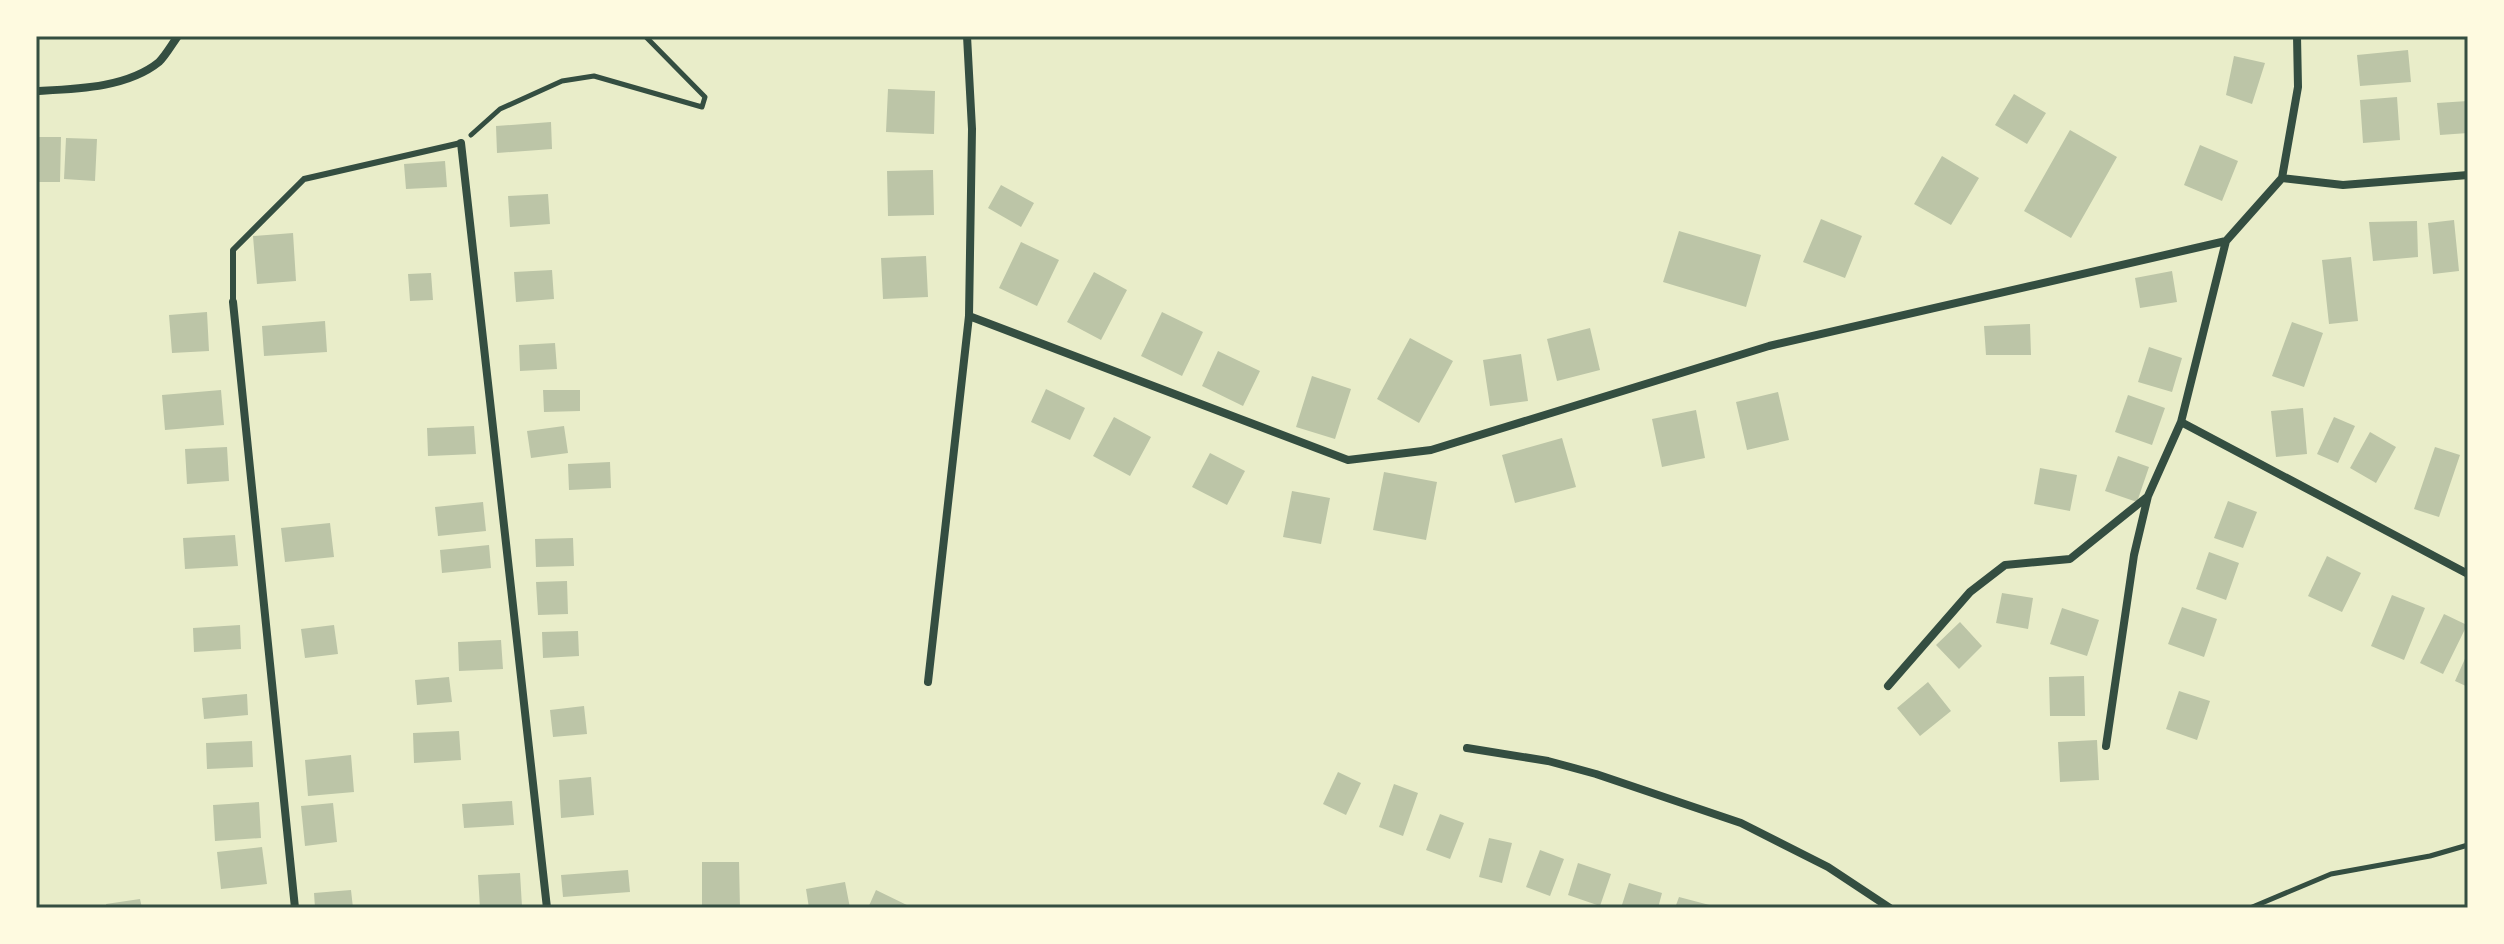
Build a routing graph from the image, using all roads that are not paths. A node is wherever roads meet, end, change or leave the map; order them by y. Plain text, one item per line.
1 (178, 36) edge
2 (967, 36) edge
3 (2297, 36) edge
4 (36, 91) edge
5 (461, 143) joint
6 (2468, 175) edge
7 (2282, 178) junction
8 (2226, 241) junction
9 (233, 302) joint
10 (969, 316) junction
11 (2181, 422) junction
12 (2148, 496) junction
13 (2468, 574) edge
14 (928, 682) dead end
15 (1888, 686) dead end
16 (2106, 746) dead end
17 (1467, 748) dead end
18 (295, 908) edge
19 (547, 908) edge
20 (1890, 908) edge

1 - 4 street
2 - 10 street
3 - 7 street
5 - 9 lane
5 - 19 street
6 - 7 street
7 - 8 street
8 - 10 street
8 - 11 street
9 - 18 street
10 - 14 street
11 - 12 street
11 - 13 street
12 - 15 street
12 - 16 street
17 - 20 street

